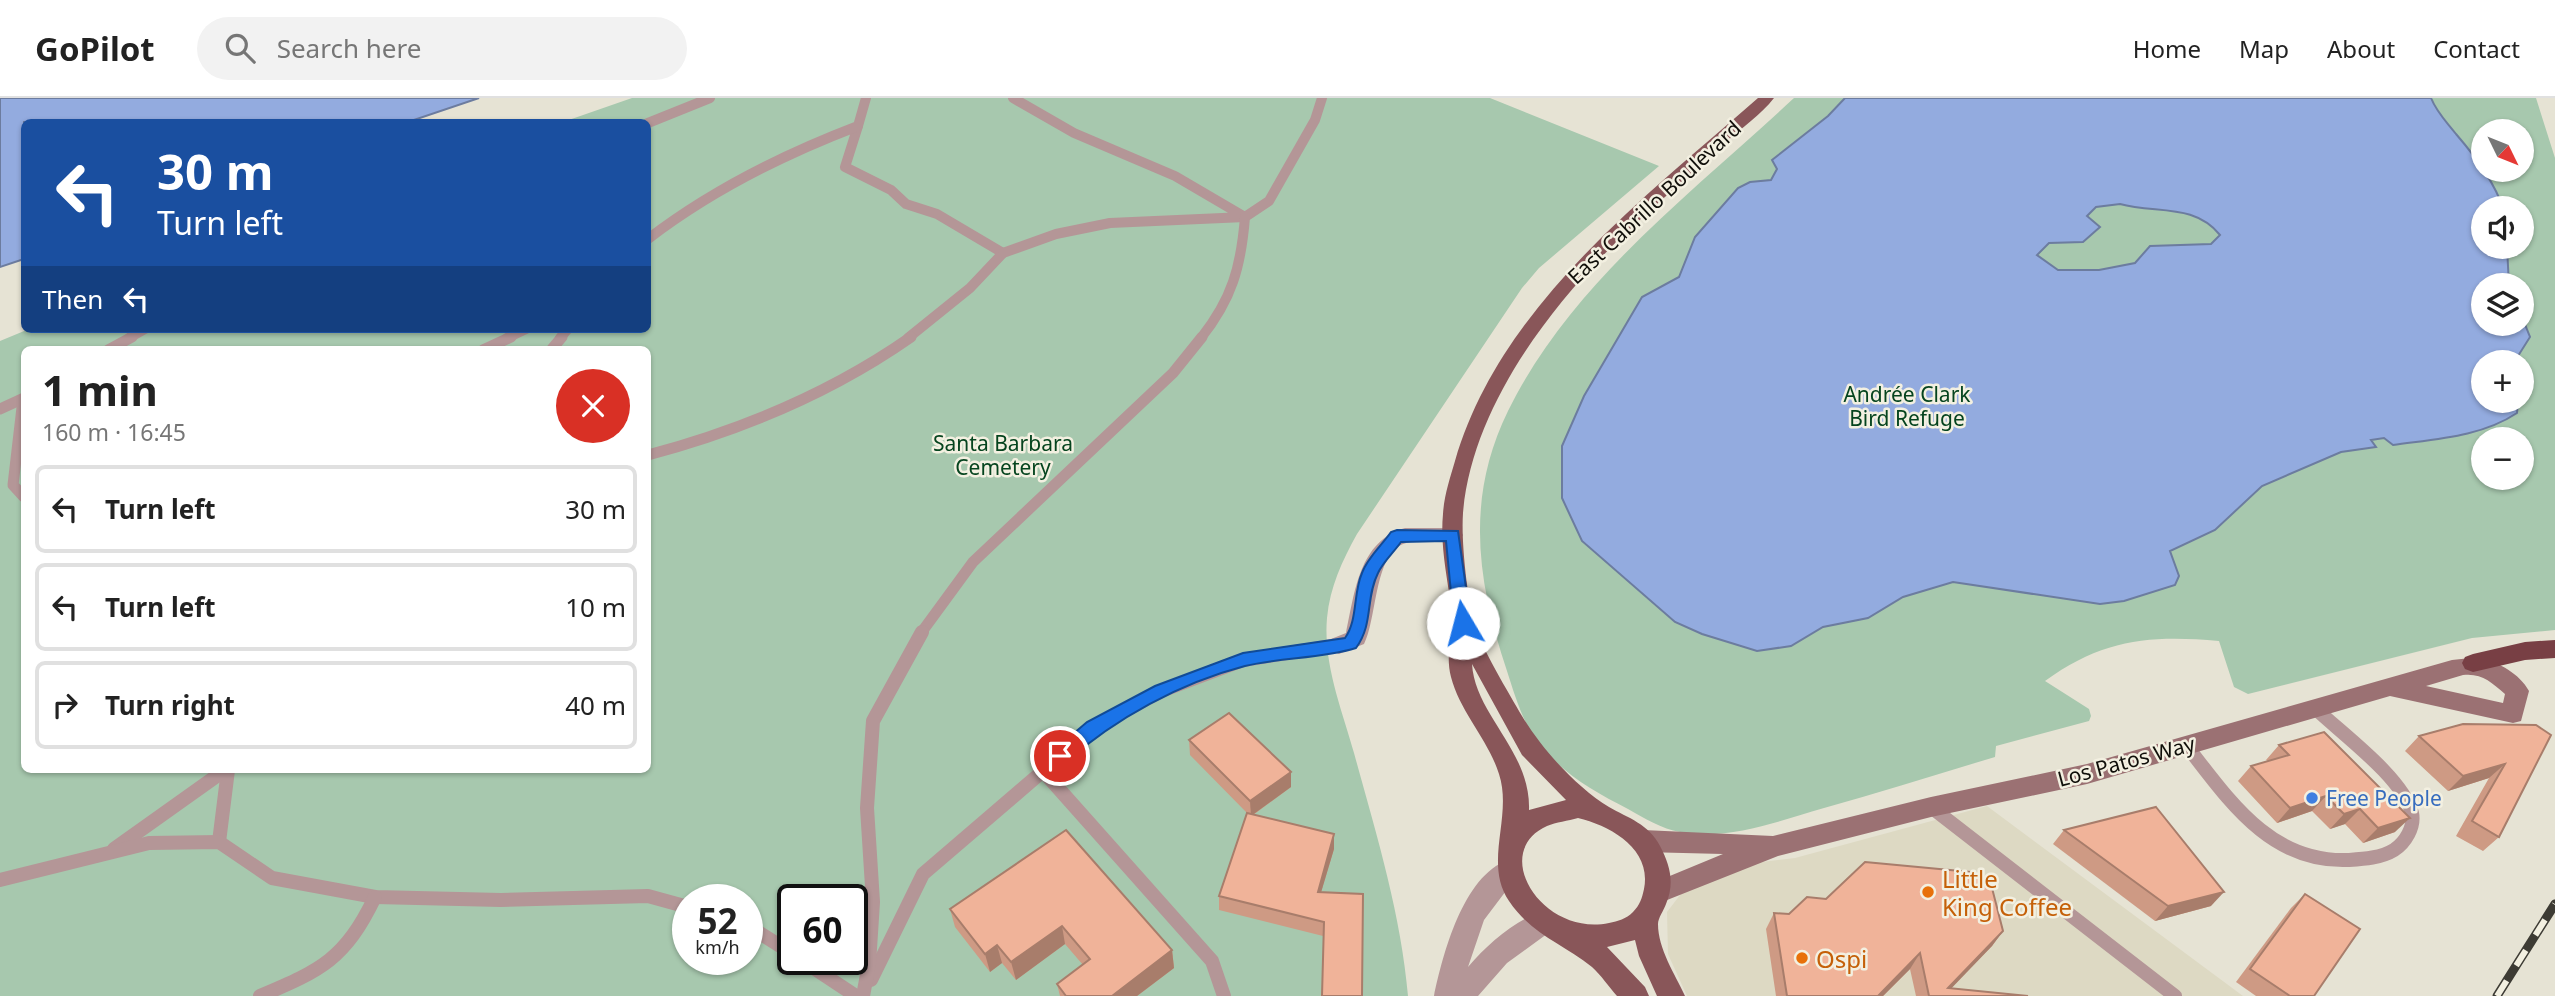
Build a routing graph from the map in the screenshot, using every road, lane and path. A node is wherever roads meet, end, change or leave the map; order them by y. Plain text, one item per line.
1 (710, 98) edge
2 (866, 98) edge
3 (1013, 98) edge
4 (1322, 98) edge
5 (1766, 98) edge
6 (651, 122) edge
7 (858, 127) junction
8 (1245, 217) junction
9 (651, 237) edge
10 (1003, 253) junction
11 (138, 333) edge
12 (518, 333) edge
13 (115, 346) edge
14 (491, 346) edge
15 (21, 399) edge
16 (0, 409) edge
17 (21, 422) edge
18 (651, 454) edge
19 (21, 494) edge
20 (1453, 535) junction
21 (1463, 623) junction
22 (1339, 645) joint
23 (2555, 649) edge
24 (2473, 663) junction
25 (2390, 687) junction
26 (2315, 708) junction
27 (2186, 745) junction
28 (1042, 771) junction
29 (222, 773) edge
30 (226, 773) edge
31 (1931, 807) junction
32 (1599, 811) junction
33 (1643, 841) junction
34 (219, 842) junction
35 (1512, 842) junction
36 (1775, 846) junction
37 (108, 853) junction
38 (1508, 871) junction
39 (0, 880) edge
40 (1657, 893) junction
41 (375, 897) junction
42 (672, 903) edge
43 (1644, 920) junction
44 (1551, 927) junction
45 (824, 975) edge
46 (260, 996) edge
47 (856, 996) edge
48 (864, 996) edge
49 (1224, 996) edge
50 (1448, 996) edge
51 (1462, 996) edge
52 (1635, 996) edge
53 (1671, 996) edge
54 (2175, 996) edge

1 - 6 lane
2 - 7 lane
3 - 8 lane
4 - 8 lane
5 - 20 main road, East Cabrillo Boulevard
7 - 9 lane
7 - 10 lane
8 - 10 lane
8 - 48 lane
10 - 18 lane
11 - 13 lane
12 - 14 lane
15 - 16 lane
17 - 19 lane
20 - 21 main road, East Cabrillo Boulevard
20 - 22 street
21 - 32 main road, East Cabrillo Boulevard
21 - 35 main road, East Cabrillo Boulevard
22 - 28 lane
23 - 24 highway
24 - 25 main road, Los Patos Way
24 - 25 main road
25 - 26 main road, Los Patos Way
26 - 27 main road, Los Patos Way
26 - 27 lane
27 - 31 main road, Los Patos Way
28 - 48 lane
28 - 49 lane
29 - 37 lane
30 - 34 lane
31 - 36 main road, Los Patos Way
31 - 54 lane
32 - 33 main road
32 - 35 main road
33 - 36 main road, Los Patos Way
33 - 40 main road
34 - 37 lane
34 - 41 lane
35 - 38 main road
36 - 40 main road, Los Patos Way
37 - 39 lane
38 - 44 main road
38 - 50 street
40 - 43 main road
41 - 42 lane
41 - 46 lane
43 - 44 main road
43 - 53 main road
44 - 51 street
44 - 52 main road
45 - 47 lane

